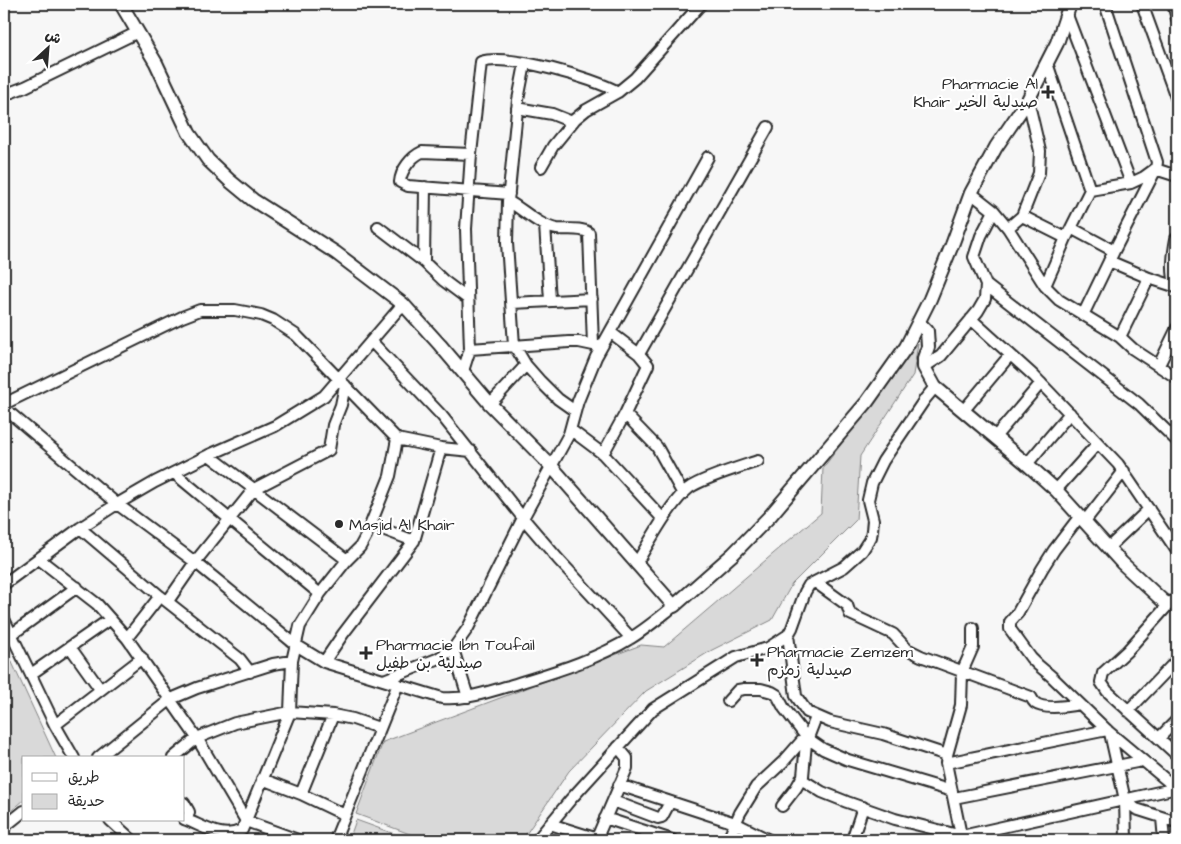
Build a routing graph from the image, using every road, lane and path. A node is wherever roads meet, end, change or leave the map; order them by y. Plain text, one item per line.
1 (702, 4) edge
2 (1105, 4) edge
3 (1142, 4) edge
4 (1173, 4) edge
5 (127, 5) edge
6 (1068, 10) edge
7 (1177, 19) edge
8 (138, 32) junction
9 (1048, 63) junction
10 (525, 64) junction
11 (618, 92) junction
12 (4, 95) edge
13 (1028, 100) junction
14 (1177, 100) edge
15 (517, 108) junction
16 (572, 122) junction
17 (768, 127) dead end
18 (471, 154) junction
19 (708, 158) dead end
20 (541, 167) dead end
21 (1156, 169) junction
22 (1177, 176) edge
23 (1131, 183) junction
24 (425, 187) junction
25 (468, 190) junction
26 (1090, 190) junction
27 (971, 193) junction
28 (508, 197) junction
29 (994, 210) junction
30 (1022, 216) junction
31 (545, 225) junction
32 (378, 227) dead end
33 (1008, 228) junction
34 (1071, 228) junction
35 (1066, 238) junction
36 (1177, 239) edge
37 (1114, 251) junction
38 (1109, 261) junction
39 (424, 262) junction
40 (1149, 278) junction
41 (1177, 283) edge
42 (986, 285) junction
43 (1046, 286) junction
44 (468, 299) junction
45 (592, 299) junction
46 (550, 300) junction
47 (512, 303) junction
48 (403, 304) junction
49 (1083, 315) junction
50 (972, 319) junction
51 (919, 323) junction
52 (1177, 328) edge
53 (610, 332) junction
54 (1120, 337) junction
55 (372, 342) junction
56 (514, 345) junction
57 (597, 347) junction
58 (470, 348) junction
59 (639, 354) junction
60 (1010, 355) junction
61 (526, 365) junction
62 (1159, 365) junction
63 (924, 366) junction
64 (463, 371) junction
65 (1177, 378) edge
66 (342, 382) junction
67 (1041, 383) junction
68 (935, 387) junction
69 (490, 404) junction
70 (4, 406) edge
71 (964, 410) junction
72 (575, 411) junction
73 (1070, 413) junction
74 (626, 414) junction
75 (571, 430) junction
76 (995, 436) junction
77 (397, 439) junction
78 (1177, 441) edge
79 (1098, 443) junction
80 (441, 448) junction
81 (472, 451) junction
82 (603, 454) junction
83 (209, 455) junction
84 (758, 461) dead end
85 (1027, 464) junction
86 (552, 467) junction
87 (1124, 472) junction
88 (174, 473) junction
89 (254, 489) junction
90 (1056, 490) junction
91 (683, 494) junction
92 (117, 504) junction
93 (1149, 509) junction
94 (230, 518) junction
95 (523, 518) junction
96 (663, 519) junction
97 (1082, 519) junction
98 (372, 525) junction
99 (80, 528) junction
100 (414, 541) junction
101 (1108, 548) junction
102 (1177, 551) edge
103 (38, 559) junction
104 (347, 560) junction
105 (195, 562) junction
106 (636, 564) junction
107 (815, 582) junction
108 (4, 584) edge
109 (77, 587) junction
110 (320, 594) junction
111 (164, 598) junction
112 (1173, 602) edge
113 (674, 606) junction
114 (4, 619) edge
115 (110, 619) junction
116 (973, 628) dead end
117 (11, 635) junction
118 (788, 635) junction
119 (127, 638) junction
120 (631, 638) junction
121 (296, 646) junction
122 (70, 647) junction
123 (453, 649) junction
124 (142, 658) junction
125 (1177, 660) edge
126 (292, 661) junction
127 (324, 662) junction
128 (250, 672) junction
129 (962, 672) junction
130 (31, 674) junction
131 (384, 680) junction
132 (398, 684) junction
133 (100, 689) junction
134 (468, 697) junction
135 (171, 699) junction
136 (728, 701) dead end
137 (1080, 704) junction
138 (1128, 710) junction
139 (290, 712) junction
140 (333, 715) junction
141 (816, 717) junction
142 (1177, 720) edge
143 (55, 725) junction
144 (379, 728) junction
145 (1108, 731) junction
146 (806, 737) junction
147 (196, 738) junction
148 (1159, 738) junction
149 (618, 747) junction
150 (1177, 755) edge
151 (73, 756) edge
152 (100, 756) edge
153 (174, 756) edge
154 (947, 759) junction
155 (1142, 761) junction
156 (1118, 766) junction
157 (262, 779) junction
158 (802, 779) junction
159 (619, 785) junction
160 (1177, 788) edge
161 (301, 794) junction
162 (953, 795) junction
163 (1125, 800) junction
164 (613, 801) junction
165 (670, 802) junction
166 (185, 805) edge
167 (782, 806) dead end
168 (863, 807) junction
169 (22, 813) edge
170 (344, 815) junction
171 (605, 818) junction
172 (1162, 818) junction
173 (186, 819) edge
174 (246, 821) junction
175 (112, 822) edge
176 (1177, 822) edge
177 (550, 824) junction
178 (734, 824) junction
179 (4, 828) edge
180 (962, 838) edge
181 (132, 840) edge
182 (298, 840) edge
183 (335, 840) edge
184 (537, 840) edge
185 (598, 840) edge
186 (672, 840) edge
187 (728, 840) edge
188 (770, 840) edge
189 (852, 840) edge
190 (1123, 840) edge
191 (1164, 840) edge

1 - 11 street
2 - 21 street
3 - 14 street
4 - 7 street
5 - 8 street
6 - 9 street
6 - 23 street
8 - 12 street
8 - 48 street
9 - 13 street
9 - 26 street
10 - 11 street
10 - 15 street
10 - 18 street
11 - 16 street
13 - 27 street
13 - 30 street
15 - 16 street
15 - 28 street
16 - 20 street
17 - 59 street
18 - 24 street
18 - 25 street
19 - 53 street
21 - 22 street
21 - 23 street
21 - 37 street
23 - 26 street
24 - 25 street
24 - 39 street
25 - 28 street
25 - 44 street
26 - 34 street
27 - 29 street
27 - 51 street
28 - 31 street
28 - 47 street
29 - 33 street
29 - 42 street
30 - 33 street
30 - 35 street
31 - 45 street
31 - 46 street
32 - 39 street
33 - 43 street
34 - 35 street
34 - 37 street
35 - 43 street
36 - 41 street
37 - 38 street
38 - 40 street
38 - 49 street
39 - 44 street
40 - 41 street
40 - 54 street
42 - 50 street
42 - 78 street
43 - 49 street
44 - 58 street
45 - 46 street
45 - 57 street
46 - 47 street
47 - 56 street
48 - 55 street
48 - 64 street
49 - 54 street
50 - 60 street
50 - 63 street
51 - 63 street
51 - 113 street
52 - 62 street
53 - 57 street
53 - 59 street
54 - 62 street
55 - 66 street
55 - 81 street
56 - 57 street
56 - 58 street
56 - 61 street
57 - 72 street
58 - 64 street
59 - 74 street
60 - 67 street
60 - 71 street
61 - 69 street
61 - 72 street
62 - 65 street
63 - 68 street
64 - 69 street
66 - 70 street
66 - 77 street
66 - 83 street
66 - 89 street
67 - 73 street
67 - 76 street
68 - 71 street
68 - 107 street
69 - 86 street
70 - 92 street
71 - 76 street
72 - 75 street
73 - 79 street
73 - 85 street
74 - 82 street
74 - 91 street
75 - 82 street
75 - 86 street
76 - 85 street
77 - 80 street
77 - 98 street
79 - 87 street
79 - 90 street
80 - 81 street
80 - 100 street
81 - 95 street
82 - 96 street
83 - 88 street
83 - 89 street
84 - 91 street
85 - 90 street
86 - 95 street
86 - 106 street
87 - 93 street
87 - 97 street
88 - 92 street
88 - 94 street
89 - 94 street
89 - 104 street
90 - 97 street
91 - 96 street
92 - 99 street
92 - 105 street
93 - 101 street
93 - 102 street
94 - 105 street
94 - 110 street
95 - 120 street
95 - 123 street
96 - 106 street
97 - 101 street
97 - 137 street
98 - 100 street
98 - 104 street
99 - 103 street
99 - 111 street
100 - 127 street
101 - 112 street
103 - 108 street
103 - 109 street
104 - 110 street
105 - 111 street
105 - 121 street
106 - 113 street
107 - 118 street
107 - 129 street
109 - 115 street
109 - 117 street
110 - 121 street
111 - 119 street
111 - 128 street
112 - 138 street
113 - 120 street
114 - 117 street
115 - 119 street
115 - 122 street
116 - 129 street
117 - 130 street
118 - 141 street
118 - 149 street
119 - 124 street
120 - 134 street
121 - 126 street
121 - 127 street
122 - 130 street
122 - 133 street
123 - 131 street
123 - 134 street
124 - 133 street
124 - 135 street
125 - 138 street
126 - 128 street
126 - 139 street
127 - 131 street
128 - 135 street
129 - 137 street
129 - 154 street
130 - 143 street
131 - 132 street
132 - 134 street
132 - 144 street
133 - 143 street
135 - 147 street
135 - 152 street
136 - 146 street
137 - 145 street
138 - 148 street
139 - 140 street
139 - 147 street
139 - 157 street
140 - 144 street
140 - 161 street
141 - 146 street
141 - 154 street
142 - 148 street
143 - 151 street
144 - 170 street
145 - 154 street
145 - 155 street
145 - 156 street
146 - 158 street
146 - 162 street
146 - 178 street
147 - 153 street
147 - 174 street
148 - 150 street
149 - 159 street
149 - 177 street
154 - 162 street
155 - 156 street
155 - 160 street
156 - 162 street
156 - 163 street
157 - 161 street
157 - 174 street
158 - 167 street
158 - 168 street
159 - 164 street
159 - 165 street
160 - 163 street
161 - 170 street
162 - 180 street
163 - 172 street
163 - 180 street
163 - 190 street
164 - 165 street
164 - 171 street
165 - 178 street
166 - 173 street
168 - 180 street
168 - 189 street
169 - 179 street
170 - 183 street
171 - 185 street
171 - 186 street
172 - 176 street
172 - 191 street
173 - 174 street
174 - 182 street
175 - 181 street
177 - 184 street
177 - 185 street
178 - 187 street
178 - 188 street

